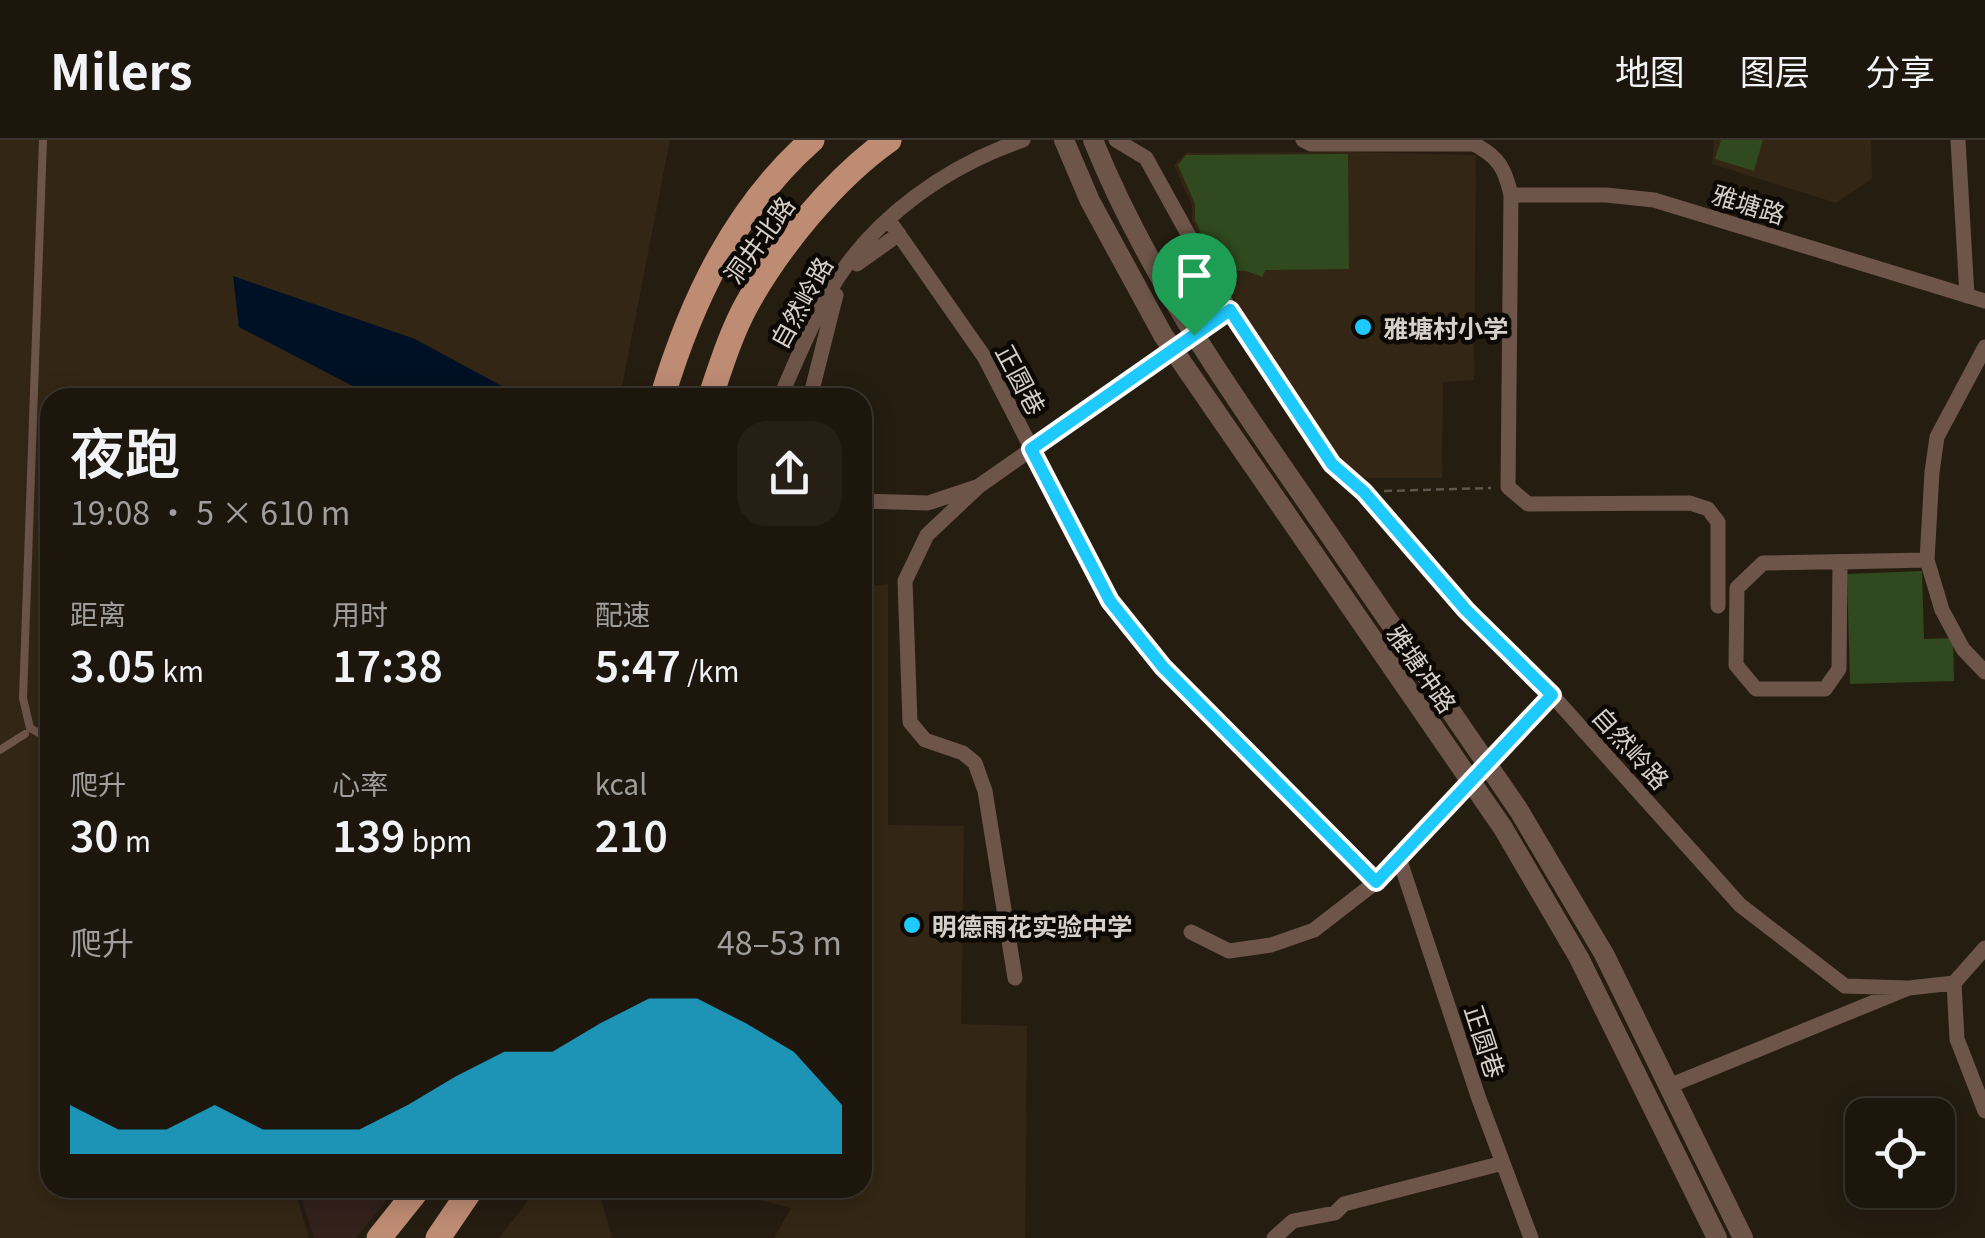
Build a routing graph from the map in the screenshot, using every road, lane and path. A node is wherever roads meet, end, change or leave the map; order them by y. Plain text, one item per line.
1 (43, 140) edge
2 (812, 140) edge
3 (888, 140) edge
4 (1022, 140) edge
5 (1064, 140) edge
6 (1094, 140) edge
7 (1116, 140) edge
8 (1302, 140) edge
9 (1958, 140) edge
10 (1511, 195) junction
11 (888, 219) junction
12 (898, 234) junction
13 (1967, 296) junction
14 (1985, 302) edge
15 (1230, 310) junction
16 (1194, 335) junction
17 (1985, 347) edge
18 (1173, 350) junction
19 (665, 388) edge
20 (714, 388) edge
21 (785, 388) edge
22 (812, 388) edge
23 (1031, 449) junction
24 (979, 486) junction
25 (1508, 488) junction
26 (1364, 492) junction
27 (872, 500) edge
28 (1928, 560) junction
29 (1840, 562) junction
30 (1718, 606) dead end
31 (1985, 672) edge
32 (1552, 695) junction
33 (26, 734) dead end
34 (40, 734) edge
35 (0, 750) edge
36 (1487, 764) junction
37 (1470, 782) junction
38 (1400, 858) junction
39 (1376, 882) junction
40 (1191, 932) dead end
41 (1985, 948) edge
42 (1015, 978) dead end
43 (1954, 983) junction
44 (1909, 988) junction
45 (1668, 1086) junction
46 (1985, 1111) edge
47 (1503, 1163) junction
48 (411, 1198) edge
49 (465, 1198) edge
50 (379, 1238) edge
51 (438, 1238) edge
52 (1274, 1238) edge
53 (1531, 1238) edge
54 (1717, 1238) edge
55 (1744, 1238) edge

1 - 34 lane
2 - 19 main road, 洞井北路
3 - 20 main road, 洞井北路
4 - 11 street, 自然岭路
5 - 18 street, 雅塘冲路
6 - 16 street, 雅塘冲路
7 - 15 street, 自然岭路
8 - 10 street
9 - 13 street
10 - 13 street, 雅塘路
10 - 25 street
11 - 12 street, 正圆巷
11 - 21 street, 自然岭路
12 - 22 street
12 - 23 street, 正圆巷
13 - 14 street, 雅塘路
15 - 16 street
15 - 26 street, 自然岭路
16 - 18 street
16 - 36 street, 雅塘冲路
17 - 28 street
18 - 23 street
18 - 37 street, 雅塘冲路
23 - 24 street
23 - 39 street, 正圆巷
24 - 27 street
24 - 42 street
25 - 26 path
25 - 30 street
26 - 32 street, 自然岭路
28 - 29 street
28 - 31 street
29 - 29 street
32 - 36 street
32 - 44 street, 自然岭路
33 - 35 lane
36 - 37 street
36 - 45 street, 雅塘冲路
37 - 38 street
37 - 54 street, 雅塘冲路
38 - 39 street
38 - 47 street, 正圆巷
39 - 40 street
41 - 43 street
43 - 44 street, 自然岭路
43 - 46 street
44 - 45 street
45 - 55 street, 雅塘冲路
47 - 52 street
47 - 53 street, 正圆巷
48 - 50 main road
49 - 51 main road

